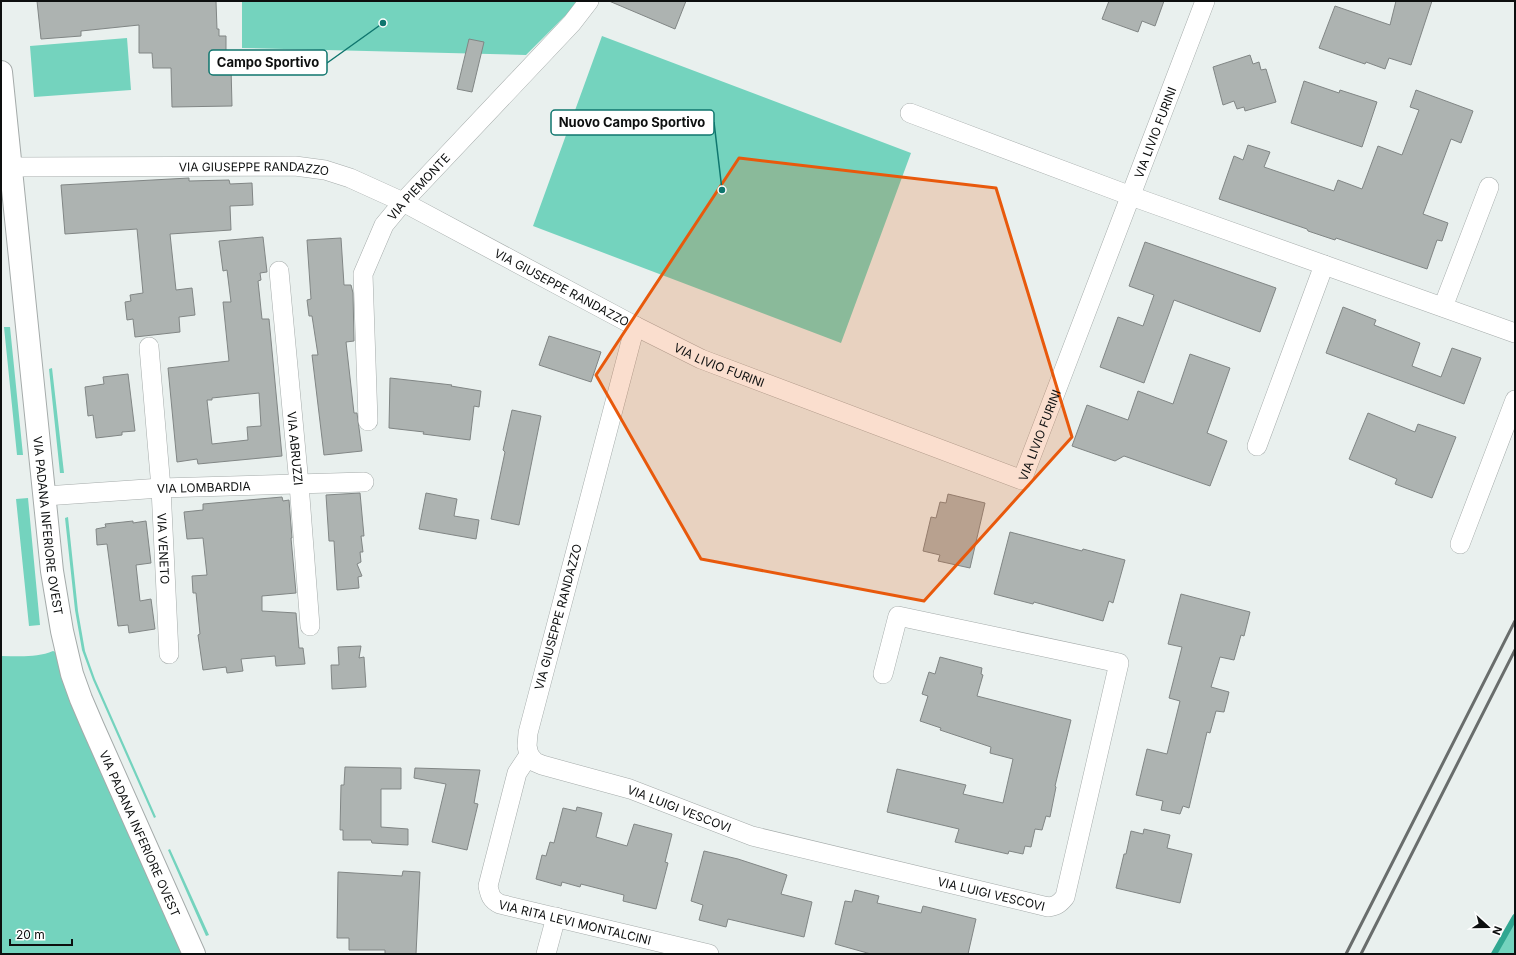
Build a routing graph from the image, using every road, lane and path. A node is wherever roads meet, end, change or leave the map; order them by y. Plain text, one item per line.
1 (589, 1) edge
2 (1205, 1) edge
3 (1, 72) edge
4 (910, 113) dead end
5 (11, 167) junction
6 (1489, 187) dead end
7 (1131, 196) junction
8 (403, 202) junction
9 (1324, 265) junction
10 (279, 271) dead end
11 (1443, 307) junction
12 (636, 326) junction
13 (1515, 333) edge
14 (148, 348) dead end
15 (1515, 400) edge
16 (368, 421) dead end
17 (1257, 446) dead end
18 (364, 482) dead end
19 (299, 484) junction
20 (161, 488) junction
21 (45, 496) junction
22 (1460, 544) dead end
23 (310, 626) dead end
24 (169, 654) dead end
25 (882, 674) dead end
26 (530, 755) junction
27 (556, 917) junction
28 (194, 954) edge
29 (546, 954) edge
30 (709, 954) edge

1 - 8 street, VIA PIEMONTE
2 - 7 street, VIA LIVIO FURINI
3 - 5 street, VIA PADANA INFERIORE OVEST
4 - 7 street
5 - 8 street, VIA GIUSEPPE RANDAZZO
5 - 21 street, VIA PADANA INFERIORE OVEST
6 - 11 street
7 - 9 street
7 - 12 street, VIA LIVIO FURINI
8 - 12 street, VIA GIUSEPPE RANDAZZO
8 - 16 street, VIA PIEMONTE
9 - 11 street
9 - 17 street
10 - 19 street, VIA ABRUZZI
11 - 13 street
12 - 26 street, VIA GIUSEPPE RANDAZZO
14 - 20 street, VIA VENETO
15 - 22 street
18 - 19 street, VIA LOMBARDIA
19 - 20 street, VIA LOMBARDIA
19 - 23 street, VIA ABRUZZI
20 - 21 street, VIA LOMBARDIA
20 - 24 street, VIA VENETO
21 - 28 street, VIA PADANA INFERIORE OVEST
25 - 26 street, VIA LUIGI VESCOVI
26 - 27 street, VIA RITA LEVI MONTALCINI
27 - 29 street
27 - 30 street, VIA RITA LEVI MONTALCINI

